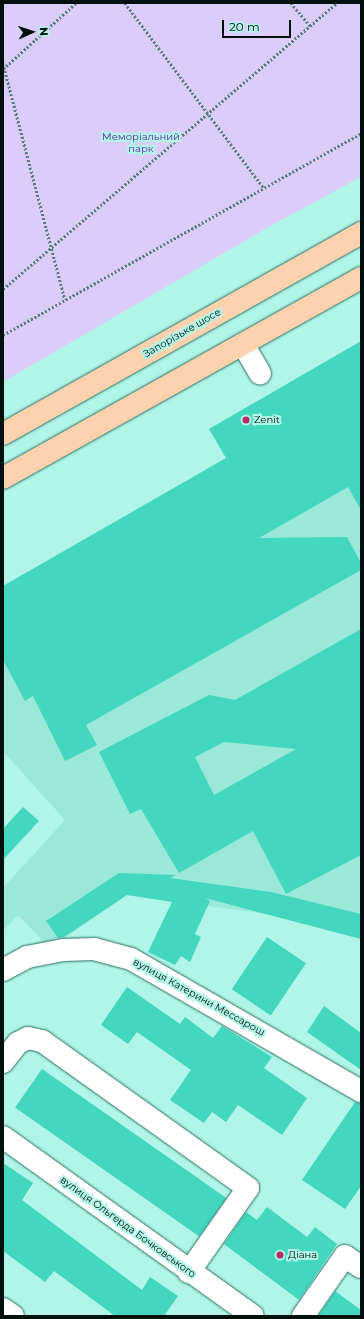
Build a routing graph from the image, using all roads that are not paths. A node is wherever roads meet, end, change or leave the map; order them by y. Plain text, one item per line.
1 (361, 233) edge
2 (361, 278) edge
3 (243, 344) junction
4 (260, 374) dead end
5 (3, 434) edge
6 (3, 478) edge
7 (3, 970) edge
8 (3, 1062) edge
9 (361, 1091) edge
10 (3, 1137) edge
11 (361, 1267) edge
12 (189, 1272) junction
13 (3, 1309) edge
14 (13, 1316) edge
15 (253, 1316) edge
16 (303, 1316) edge

1 - 5 main road, Запорізьке шосе
2 - 3 main road
3 - 4 street
3 - 6 main road
7 - 9 street, вулиця Катерини Мессарош
8 - 12 street
10 - 12 street, вулиця Ольгерда Бочковського
11 - 16 street
12 - 15 street, вулиця Ольгерда Бочковського
13 - 14 street

